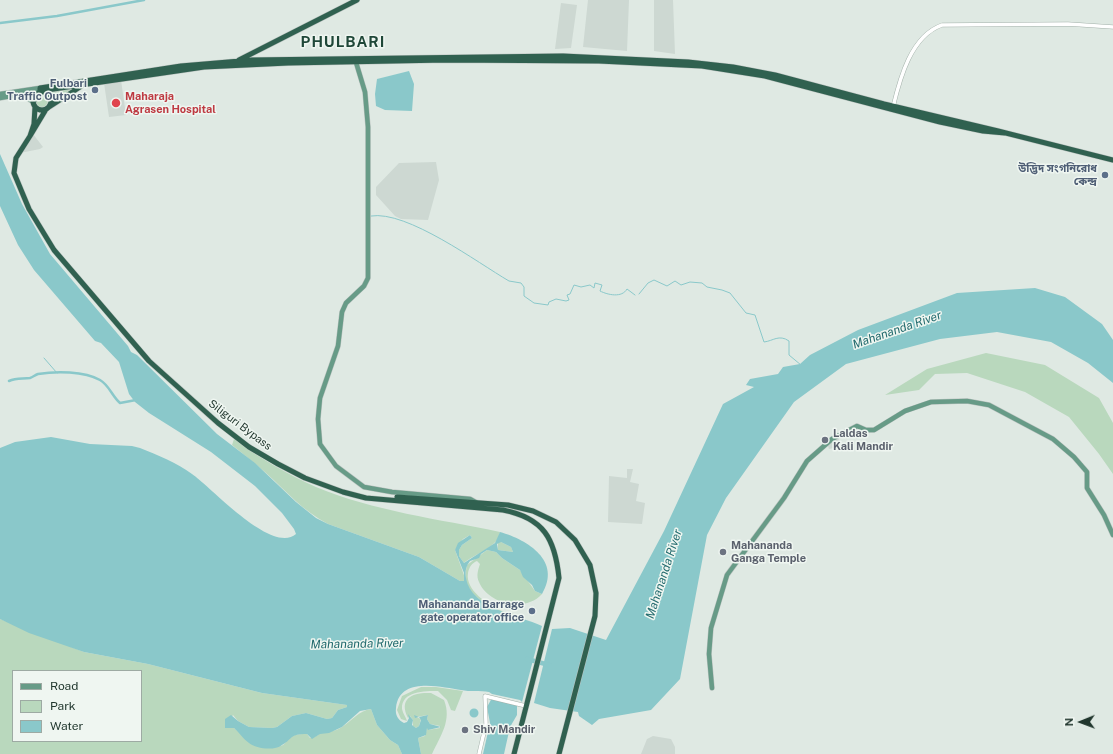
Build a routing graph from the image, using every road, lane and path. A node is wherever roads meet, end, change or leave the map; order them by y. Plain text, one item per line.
1 (357, 0) edge
2 (1113, 27) edge
3 (270, 44) junction
4 (260, 51) junction
5 (244, 60) junction
6 (261, 60) junction
7 (358, 60) junction
8 (239, 62) junction
9 (87, 84) junction
10 (40, 90) junction
11 (0, 94) edge
12 (20, 95) junction
13 (0, 98) edge
14 (34, 104) junction
15 (892, 108) junction
16 (47, 109) junction
17 (30, 136) junction
18 (1113, 160) edge
19 (350, 494) junction
20 (477, 503) junction
21 (1113, 535) edge
22 (712, 688) dead end
23 (525, 704) junction
24 (479, 754) edge
25 (514, 754) edge
26 (559, 754) edge

1 - 3 highway
2 - 15 street
3 - 4 highway
3 - 8 highway
4 - 5 highway
4 - 6 highway
5 - 6 highway
5 - 8 highway
6 - 7 highway
7 - 8 highway
7 - 15 highway
7 - 20 main road
8 - 9 highway
8 - 10 highway
9 - 10 highway
9 - 16 highway
10 - 11 main road
10 - 12 main road
10 - 14 highway
10 - 16 highway
12 - 13 main road
12 - 14 main road
14 - 16 highway
14 - 17 highway
15 - 18 highway
16 - 17 highway, Siliguri Bypass
17 - 19 highway, Siliguri Bypass
19 - 20 highway
19 - 23 highway, Siliguri Bypass
20 - 26 highway
21 - 22 main road
23 - 24 street
23 - 25 highway

